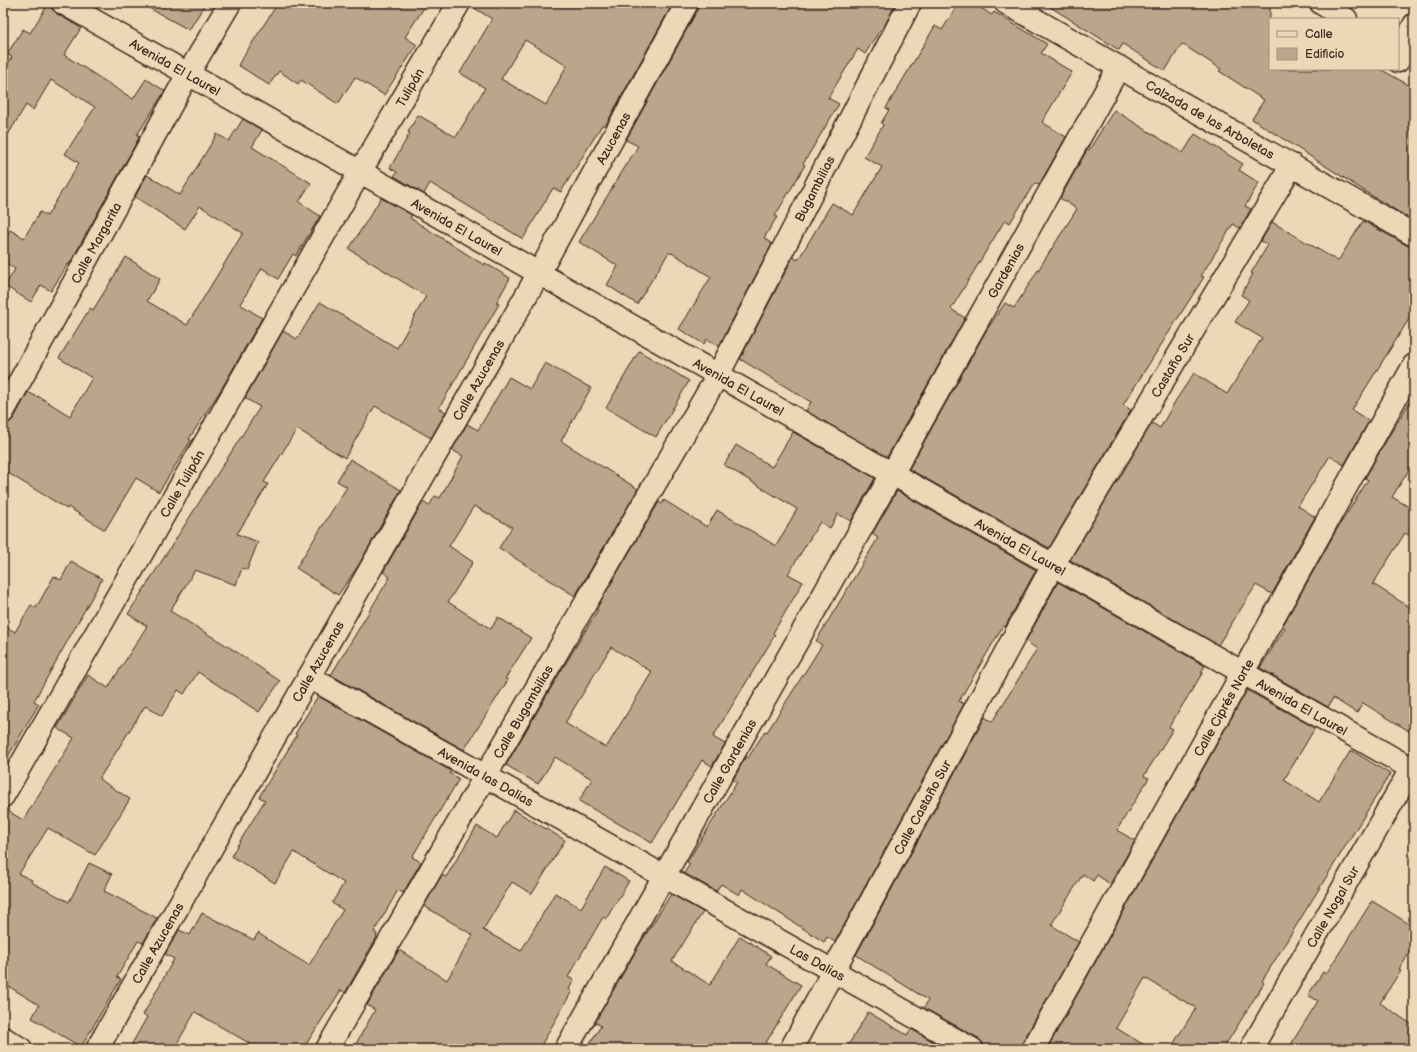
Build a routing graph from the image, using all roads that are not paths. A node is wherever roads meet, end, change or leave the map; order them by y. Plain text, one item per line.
1 (63, 3) edge
2 (230, 3) edge
3 (459, 3) edge
4 (687, 3) edge
5 (910, 3) edge
6 (1006, 3) edge
7 (1321, 3) edge
8 (1344, 18) edge
9 (1414, 25) edge
10 (1399, 58) edge
11 (1119, 67) junction
12 (188, 74) junction
13 (1292, 165) junction
14 (360, 172) junction
15 (1414, 234) edge
16 (539, 273) junction
17 (1414, 365) edge
18 (718, 375) junction
19 (3, 412) edge
20 (892, 474) junction
21 (1053, 565) junction
22 (1243, 673) junction
23 (309, 677) junction
24 (1413, 767) edge
25 (486, 776) junction
26 (3, 796) edge
27 (664, 876) junction
28 (833, 971) junction
29 (3, 1038) edge
30 (21, 1049) edge
31 (97, 1049) edge
32 (327, 1049) edge
33 (566, 1049) edge
34 (791, 1049) edge
35 (972, 1049) edge
36 (1033, 1049) edge
37 (1251, 1049) edge

1 - 12 street, Avenida El Laurel
2 - 12 street, Calle Margarita
3 - 14 street, Tulipán
4 - 16 street, Azucenas
5 - 18 street, Bugambilias
6 - 11 street, Calzada de las Arboletas
7 - 8 street
9 - 10 street
11 - 13 street, Calzada de las Arboletas
11 - 20 street, Gardenias
12 - 14 street, Avenida El Laurel
12 - 19 street, Calle Margarita
13 - 15 street, Calzada de las Arboletas
13 - 21 street, Castaño Sur
14 - 16 street, Avenida El Laurel
14 - 26 street, Calle Tulipán
16 - 18 street, Avenida El Laurel
16 - 23 street, Calle Azucenas
17 - 22 street, Calle Ciprés Norte
18 - 20 street, Avenida El Laurel
18 - 25 street, Calle Bugambilias
20 - 21 street, Avenida El Laurel
20 - 27 street, Calle Gardenias
21 - 22 street, Avenida El Laurel
21 - 28 street, Calle Castaño Sur
22 - 24 street, Avenida El Laurel
22 - 36 street, Calle Ciprés Norte
23 - 25 street, Avenida las Dalias
23 - 31 street, Calle Azucenas
24 - 37 street, Calle Nogal Sur
25 - 27 street, Avenida las Dalias
25 - 32 street, Calle Bugambilias
27 - 28 street, Las Dalias
27 - 33 street, Calle Gardenias
28 - 34 street, Calle Castaño Sur
28 - 35 street, Las Dalias
29 - 30 street

